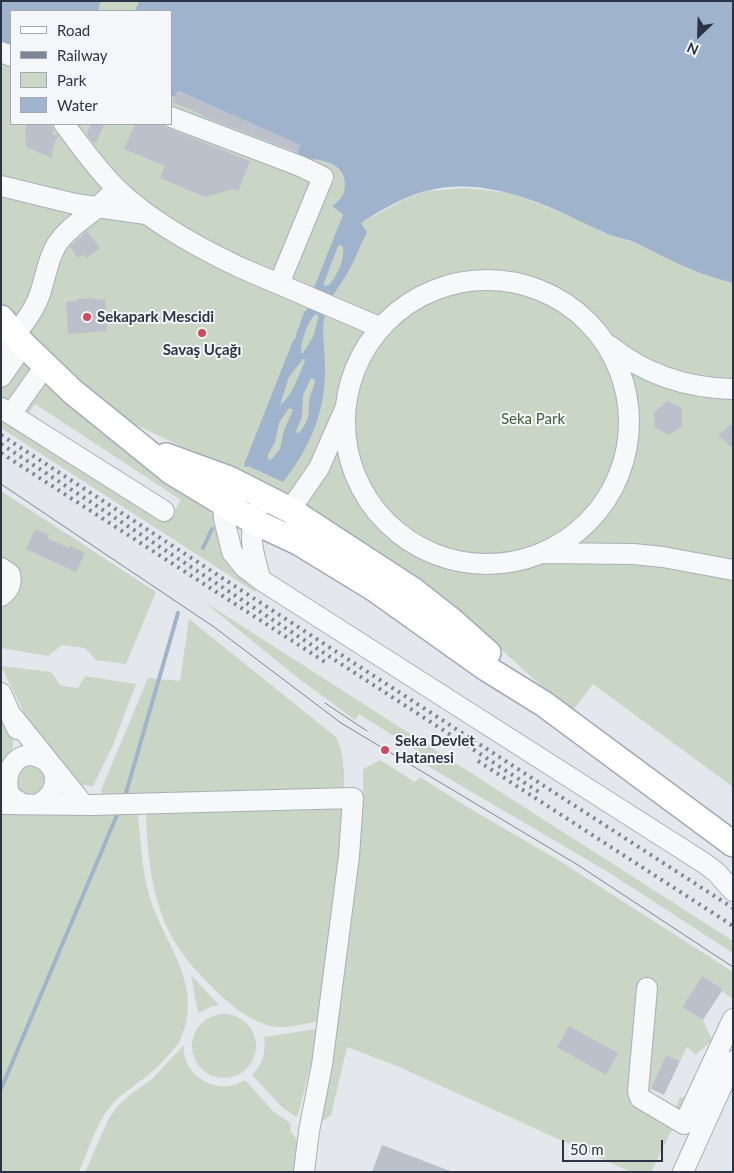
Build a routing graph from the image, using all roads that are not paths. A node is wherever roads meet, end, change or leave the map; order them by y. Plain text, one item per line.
1 (172, 117) edge
2 (66, 125) edge
3 (80, 132) edge
4 (1, 186) edge
5 (117, 189) junction
6 (96, 208) junction
7 (148, 215) junction
8 (287, 288) junction
9 (379, 327) junction
10 (6, 332) edge
11 (604, 341) junction
12 (45, 366) junction
13 (1, 377) edge
14 (694, 386) junction
15 (733, 389) edge
16 (733, 400) edge
17 (347, 402) junction
18 (6, 411) edge
19 (226, 491) junction
20 (263, 496) junction
21 (290, 510) junction
22 (164, 511) dead end
23 (588, 520) junction
24 (253, 521) junction
25 (533, 553) junction
26 (598, 553) junction
27 (1, 568) edge
28 (733, 570) edge
29 (261, 580) junction
30 (1, 596) edge
31 (1, 693) edge
32 (544, 704) junction
33 (13, 717) junction
34 (14, 760) junction
35 (48, 762) junction
36 (1, 804) edge
37 (31, 804) junction
38 (83, 804) junction
39 (733, 844) edge
40 (733, 891) edge
41 (647, 988) dead end
42 (733, 1019) edge
43 (733, 1061) edge
44 (304, 1172) edge
45 (683, 1172) edge

1 - 8 street
2 - 3 street
3 - 5 street
4 - 6 street
5 - 6 street
5 - 7 street
6 - 7 street
6 - 10 street
7 - 8 street
8 - 9 street
9 - 11 street
9 - 17 street
10 - 12 main road
10 - 13 street
11 - 14 street
11 - 23 street
12 - 18 street
12 - 19 main road
14 - 15 street
14 - 16 street
17 - 21 street
17 - 25 street
18 - 22 street
19 - 20 main road
19 - 24 main road
19 - 29 street
20 - 21 main road
20 - 24 street
21 - 32 main road
23 - 25 street
23 - 26 street
24 - 29 street
24 - 32 main road
25 - 26 street
26 - 28 street
27 - 30 street
29 - 40 street
31 - 33 street
32 - 39 main road
33 - 34 street
33 - 35 street
34 - 35 street
34 - 37 street
35 - 37 street
35 - 38 street
36 - 37 street
37 - 38 street
38 - 44 street
41 - 42 street
43 - 45 street

